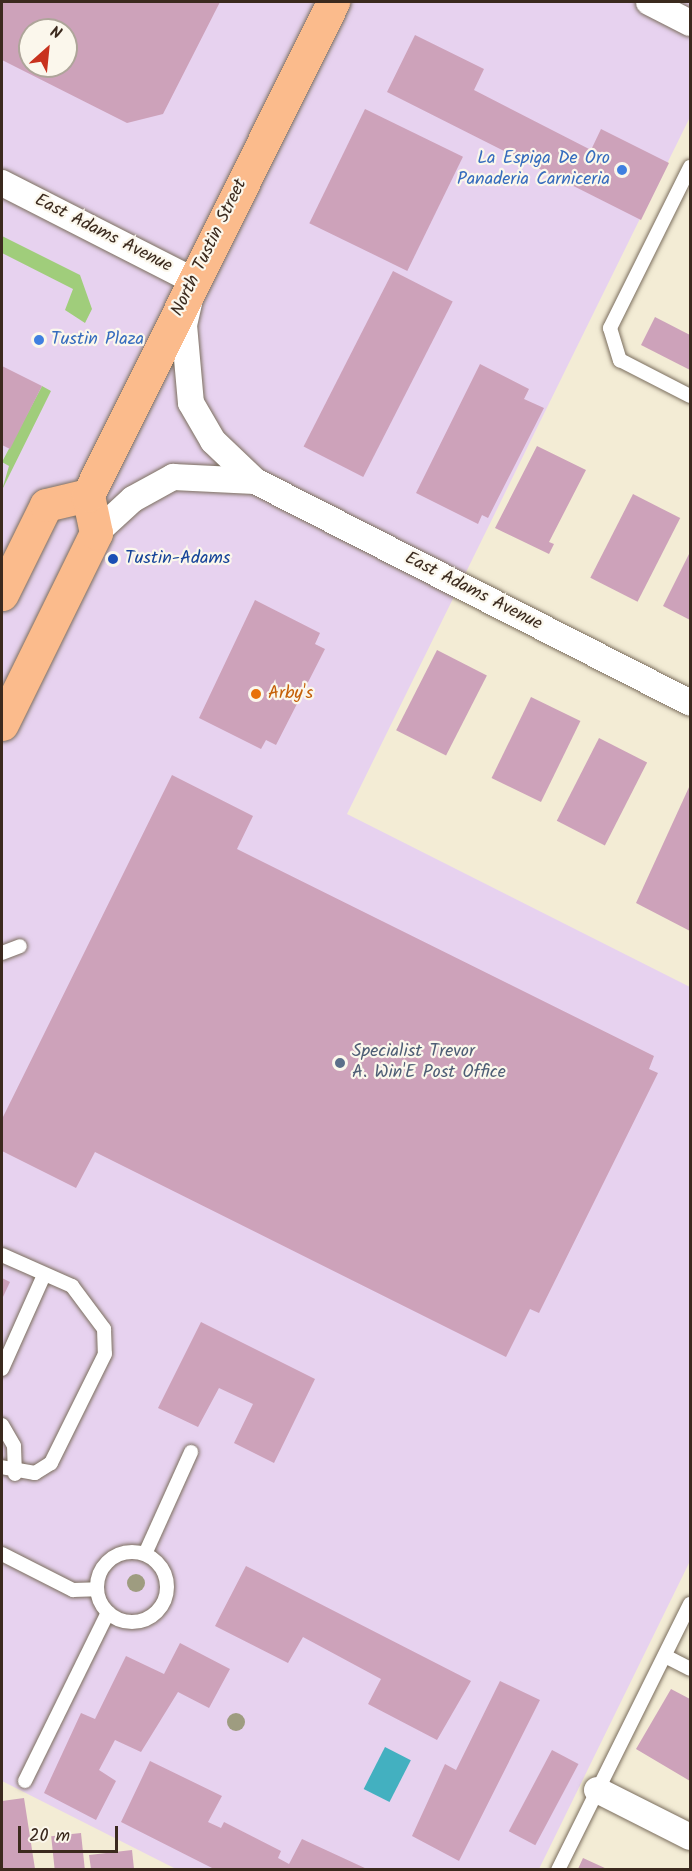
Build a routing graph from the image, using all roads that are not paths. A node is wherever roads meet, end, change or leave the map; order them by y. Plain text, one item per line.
1 (333, 2) edge
2 (649, 2) edge
3 (690, 22) edge
4 (690, 167) edge
5 (2, 183) edge
6 (194, 281) junction
7 (690, 396) edge
8 (255, 481) junction
9 (88, 495) junction
10 (96, 533) junction
11 (2, 594) edge
12 (690, 703) edge
13 (2, 723) edge
14 (20, 946) dead end
15 (2, 953) edge
16 (2, 1255) edge
17 (44, 1275) junction
18 (2, 1369) edge
19 (2, 1425) edge
20 (190, 1452) dead end
21 (2, 1467) edge
22 (15, 1474) junction
23 (2, 1554) edge
24 (145, 1554) junction
25 (97, 1590) junction
26 (690, 1604) edge
27 (108, 1612) junction
28 (665, 1656) junction
29 (690, 1669) edge
30 (26, 1781) dead end
31 (597, 1790) junction
32 (690, 1837) edge
33 (558, 1869) edge

1 - 6 main road, North Tustin Street
2 - 3 street
4 - 7 lane
5 - 6 street, East Adams Avenue
6 - 8 street, East Adams Avenue
6 - 9 main road, North Tustin Street
8 - 10 street, East Adams Avenue
8 - 12 street, East Adams Avenue
9 - 10 main road
9 - 11 main road
10 - 13 main road
14 - 15 lane
16 - 17 lane
17 - 18 lane
17 - 22 lane
19 - 22 lane
20 - 24 lane
21 - 22 lane
23 - 25 lane
24 - 25 lane
24 - 27 lane
25 - 27 lane
26 - 28 lane
27 - 30 lane
28 - 29 lane
28 - 31 lane
31 - 32 street
31 - 33 lane

